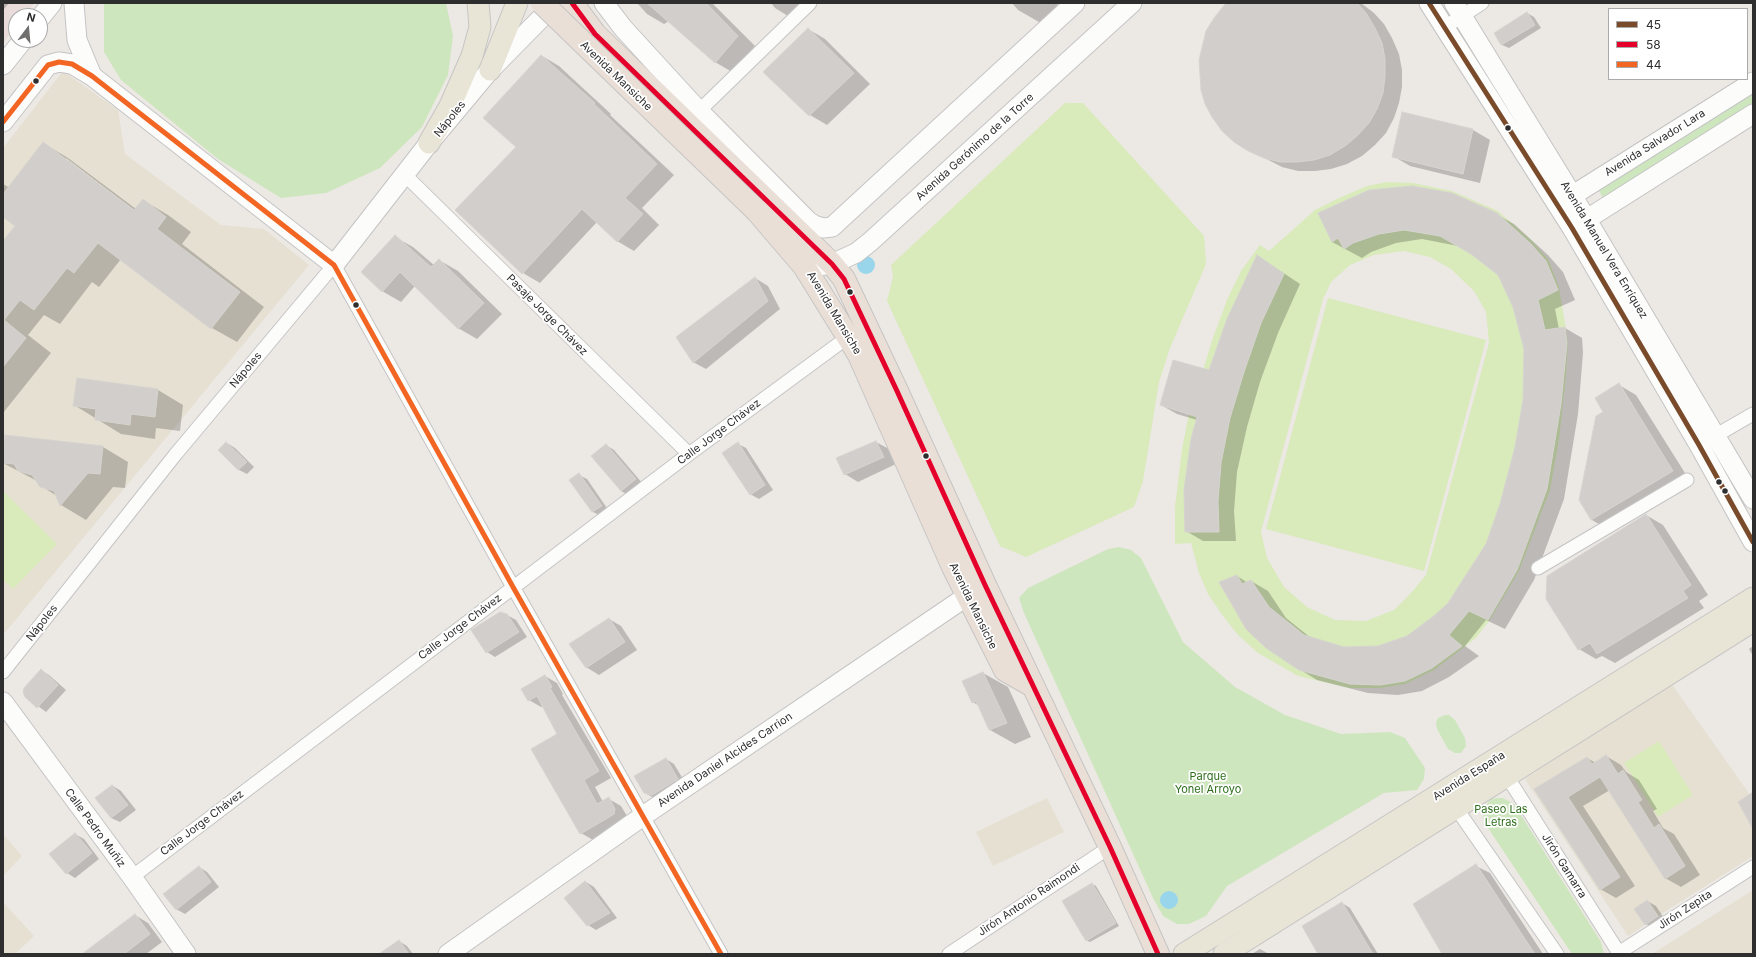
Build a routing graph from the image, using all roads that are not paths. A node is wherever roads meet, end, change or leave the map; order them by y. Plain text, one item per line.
1 (74, 3) edge
2 (478, 3) edge
3 (517, 3) edge
4 (542, 3) edge
5 (556, 3) edge
6 (572, 3) edge
7 (604, 3) edge
8 (810, 3) edge
9 (1075, 3) edge
10 (1132, 3) edge
11 (1429, 3) edge
12 (1482, 3) edge
13 (1458, 9) edge
14 (1445, 27) junction
15 (17, 48) edge
16 (3, 65) edge
17 (490, 70) junction
18 (1495, 70) junction
19 (92, 76) junction
20 (1479, 81) junction
21 (1753, 82) edge
22 (699, 111) junction
23 (1753, 114) edge
24 (3, 122) edge
25 (1521, 130) junction
26 (429, 143) junction
27 (405, 176) junction
28 (1565, 200) junction
29 (760, 204) junction
30 (1579, 224) junction
31 (334, 264) junction
32 (832, 264) junction
33 (804, 266) junction
34 (848, 337) junction
35 (1753, 414) edge
36 (1715, 435) junction
37 (1698, 445) junction
38 (689, 454) junction
39 (1687, 480) dead end
40 (1753, 499) edge
41 (1753, 542) edge
42 (1538, 568) dead end
43 (513, 587) junction
44 (976, 590) junction
45 (1753, 598) edge
46 (1753, 621) edge
47 (3, 672) edge
48 (3, 702) edge
49 (1502, 768) junction
50 (1450, 799) junction
51 (643, 816) junction
52 (1110, 847) junction
53 (1753, 867) edge
54 (132, 877) junction
55 (1618, 953) edge
56 (186, 954) edge
57 (448, 954) edge
58 (721, 954) edge
59 (949, 954) edge
60 (1158, 954) edge
61 (1184, 954) edge
62 (1224, 954) edge
63 (1557, 954) edge

1 - 19 main road
2 - 26 main road
3 - 17 main road
4 - 29 highway, Avenida Mansiche, bridge
5 - 17 main road, Nápoles
6 - 29 highway, Avenida Mansiche
7 - 22 main road
8 - 22 street
9 - 22 main road
10 - 32 main road, Avenida Gerónimo de la Torre
11 - 14 main road, Avenida Manuel Vera Enríquez
12 - 13 street
13 - 14 street
13 - 18 main road, Avenida Manuel Vera Enríquez
14 - 20 main road, Avenida Manuel Vera Enríquez
15 - 16 main road
17 - 26 main road, Nápoles
18 - 20 main road
18 - 25 main road, Avenida Manuel Vera Enríquez
19 - 24 main road
19 - 31 main road
20 - 25 main road, Avenida Manuel Vera Enríquez
21 - 28 main road, Avenida Salvador Lara
23 - 30 main road
25 - 28 main road, Avenida Manuel Vera Enríquez
26 - 27 main road, Nápoles
27 - 31 main road, Nápoles
27 - 38 street, Pasaje Jorge Chávez
28 - 30 main road, Avenida Manuel Vera Enríquez
29 - 32 highway, Avenida Mansiche
29 - 33 highway, Avenida Mansiche
30 - 36 main road, Avenida Manuel Vera Enríquez
30 - 37 main road, Avenida Manuel Vera Enríquez
31 - 43 street
31 - 47 street, Nápoles
32 - 33 main road, Avenida Gerónimo de la Torre
32 - 44 highway, Avenida Mansiche
33 - 34 highway, Avenida Mansiche
34 - 38 street, Calle Jorge Chávez
34 - 44 highway, Avenida Mansiche
35 - 36 street
36 - 37 street
36 - 40 main road, Avenida Manuel Vera Enríquez
37 - 41 main road, Avenida Manuel Vera Enríquez
38 - 43 street, Calle Jorge Chávez
39 - 42 street
43 - 51 street
43 - 54 street, Calle Jorge Chávez
44 - 51 main road, Avenida Daniel Alcides Carrion
44 - 52 highway, Avenida Mansiche
45 - 49 main road, Avenida España
46 - 49 main road, Avenida España
48 - 54 main road, Calle Pedro Muñiz
49 - 50 main road, Avenida España
49 - 55 street, Jirón Gamarra
50 - 61 main road, Avenida España
50 - 62 main road, Avenida España
50 - 63 street
51 - 57 main road, Avenida Daniel Alcides Carrion
51 - 58 street
52 - 59 street, Jirón Antonio Raimondi
52 - 60 highway, Avenida Mansiche
53 - 55 street, Jirón Zepita
54 - 56 main road, Calle Pedro Muñiz

